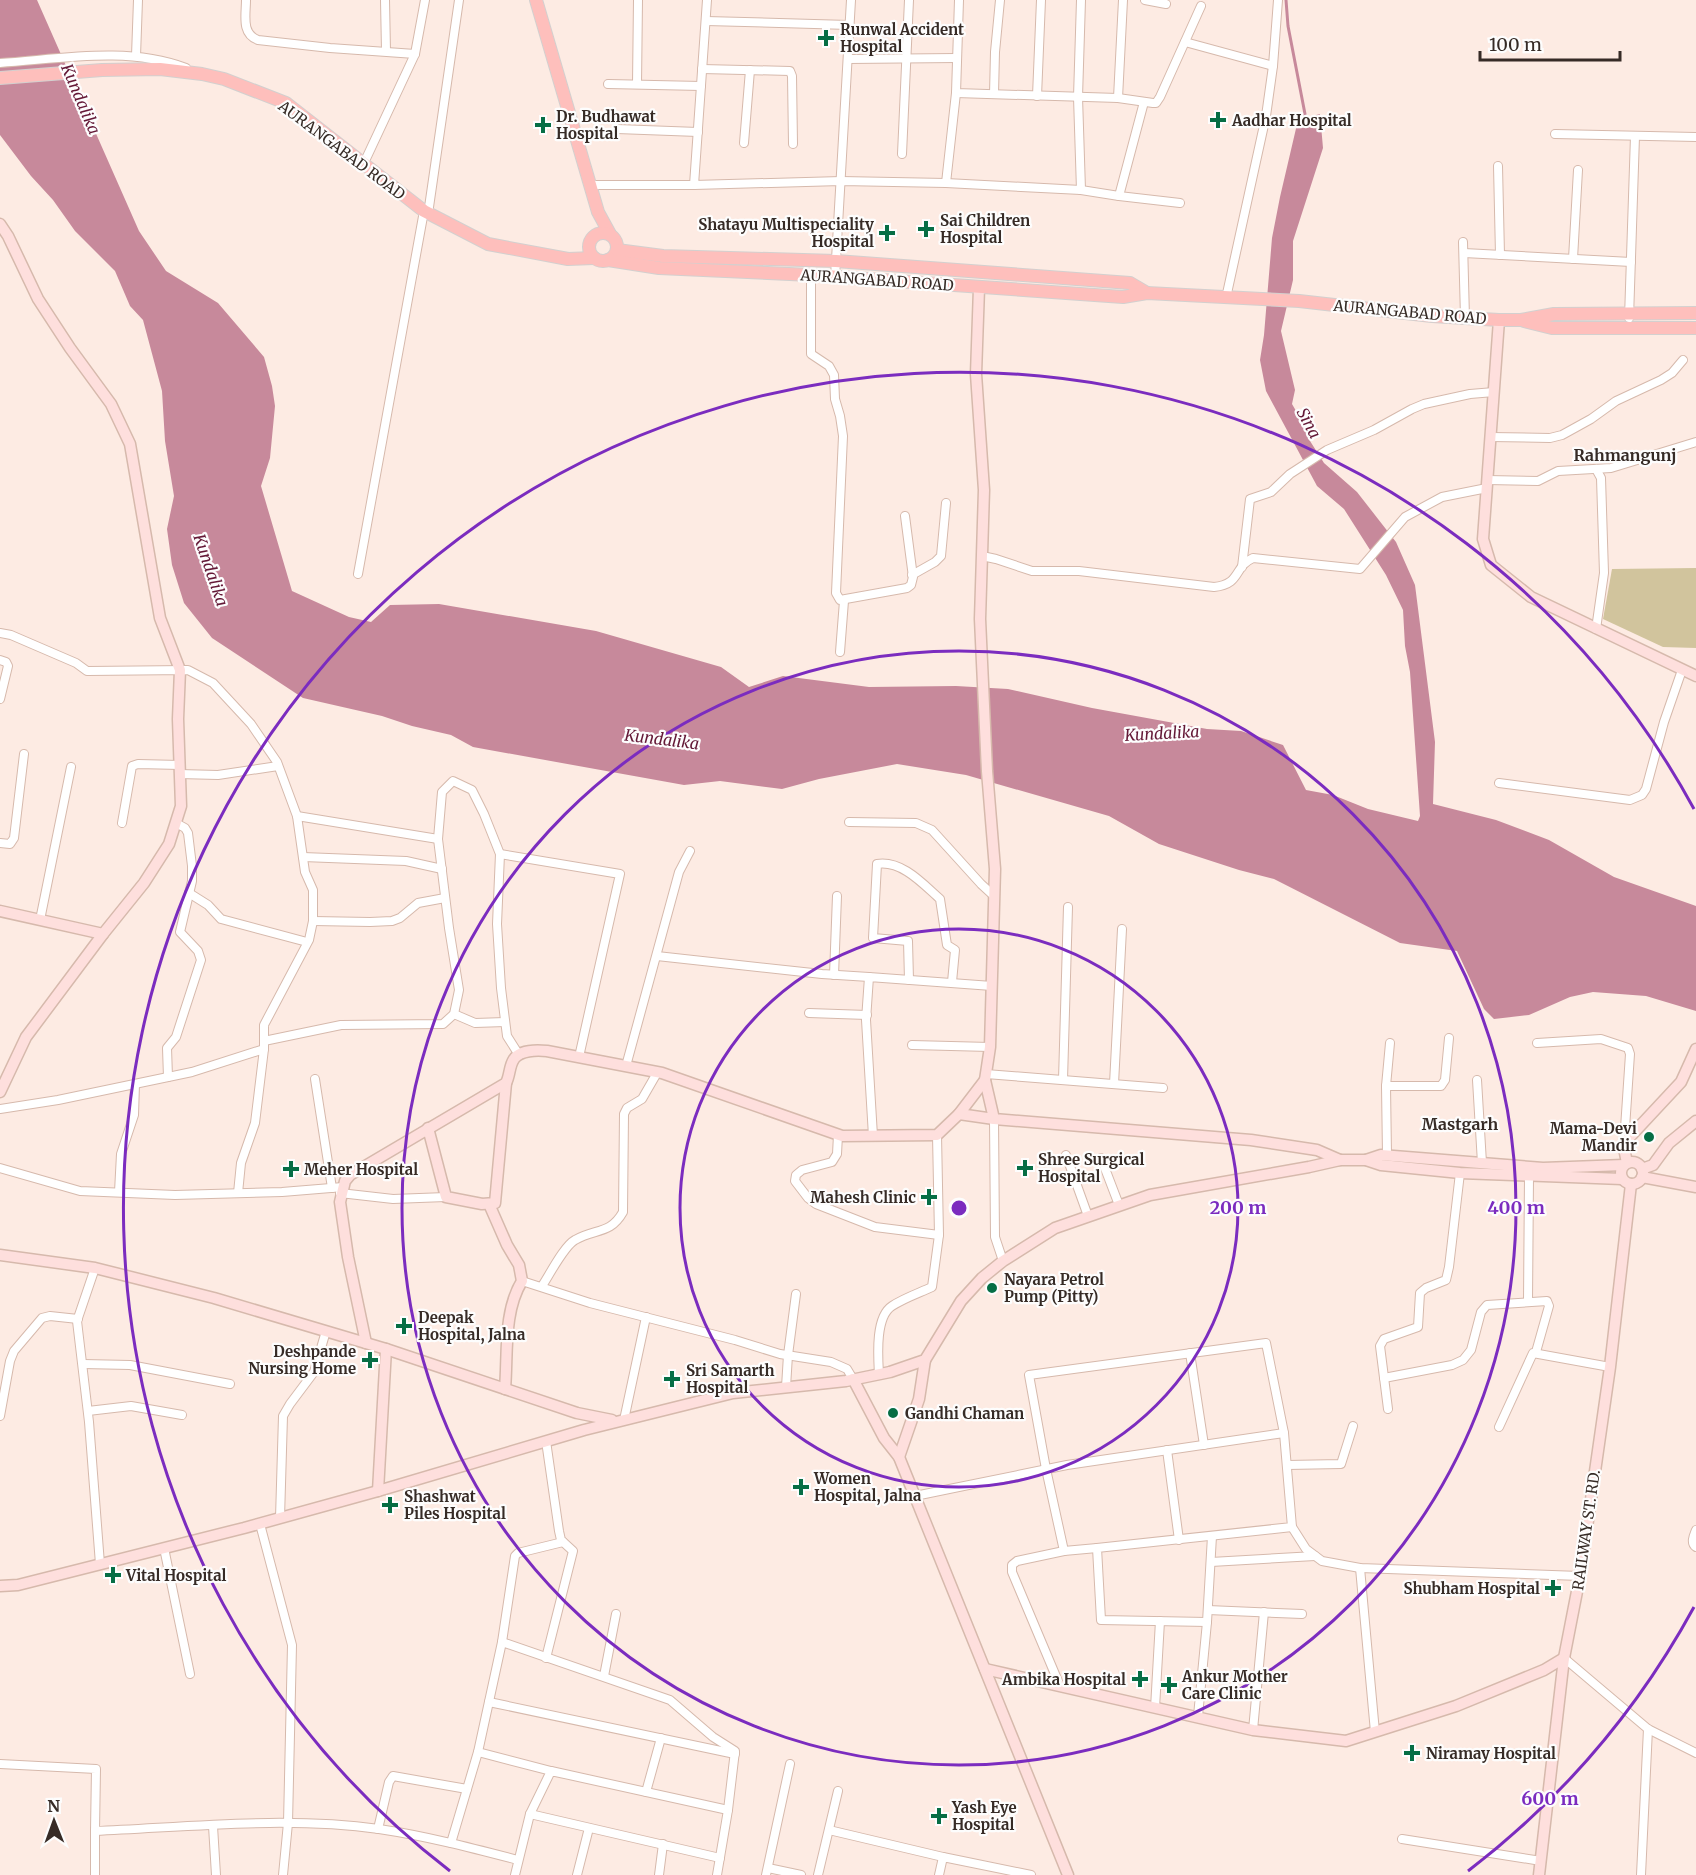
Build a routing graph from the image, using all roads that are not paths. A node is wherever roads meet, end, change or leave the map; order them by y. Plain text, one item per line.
1 (138, 0) edge
2 (246, 0) edge
3 (385, 0) edge
4 (425, 0) edge
5 (459, 0) edge
6 (536, 0) edge
7 (638, 0) edge
8 (707, 0) edge
9 (851, 0) edge
10 (909, 0) edge
11 (959, 0) edge
12 (1000, 0) edge
13 (1041, 0) edge
14 (1080, 0) edge
15 (1123, 0) edge
16 (1145, 0) edge
17 (1278, 0) edge
18 (1166, 4) dead end
19 (1201, 6) dead end
20 (706, 21) junction
21 (849, 24) junction
22 (1185, 42) junction
23 (386, 51) junction
24 (414, 54) junction
25 (136, 56) junction
26 (957, 58) junction
27 (848, 59) junction
28 (906, 59) junction
29 (0, 63) edge
30 (1273, 66) junction
31 (702, 69) junction
32 (750, 70) junction
33 (202, 74) junction
34 (0, 78) edge
35 (608, 84) dead end
36 (637, 84) junction
37 (701, 86) junction
38 (956, 93) junction
39 (994, 94) junction
40 (1036, 96) junction
41 (1078, 97) junction
42 (1118, 98) junction
43 (1144, 102) junction
44 (617, 129) dead end
45 (698, 132) junction
46 (1556, 134) dead end
47 (1635, 136) junction
48 (1696, 137) edge
49 (744, 143) dead end
50 (793, 144) dead end
51 (902, 154) dead end
52 (364, 164) junction
53 (1498, 166) dead end
54 (1578, 170) dead end
55 (841, 181) junction
56 (946, 183) junction
57 (591, 185) junction
58 (694, 185) junction
59 (1081, 190) junction
60 (1119, 196) junction
61 (1180, 202) dead end
62 (426, 212) junction
63 (598, 212) junction
64 (0, 224) edge
65 (610, 234) junction
66 (590, 241) junction
67 (1463, 242) dead end
68 (617, 250) junction
69 (1464, 253) junction
70 (1500, 255) junction
71 (594, 258) junction
72 (568, 259) junction
73 (1573, 259) junction
74 (608, 260) junction
75 (836, 261) junction
76 (1631, 262) junction
77 (811, 275) junction
78 (835, 277) junction
79 (979, 288) junction
80 (1147, 293) junction
81 (1232, 298) junction
82 (1629, 313) junction
83 (1696, 313) edge
84 (1465, 318) junction
85 (1499, 320) junction
86 (1521, 320) junction
87 (1629, 327) junction
88 (1696, 328) edge
89 (1683, 360) dead end
90 (1494, 392) junction
91 (1490, 437) junction
92 (1696, 442) edge
93 (1596, 469) junction
94 (1487, 484) junction
95 (946, 503) dead end
96 (904, 516) dead end
97 (982, 556) junction
98 (1242, 567) junction
99 (357, 574) dead end
100 (912, 575) junction
101 (844, 601) junction
102 (1596, 629) junction
103 (0, 633) edge
104 (840, 652) dead end
105 (0, 660) edge
106 (180, 670) junction
107 (1682, 670) junction
108 (1696, 676) edge
109 (0, 699) edge
110 (24, 754) dead end
111 (278, 766) junction
112 (71, 767) dead end
113 (179, 769) junction
114 (1499, 783) dead end
115 (297, 816) junction
116 (849, 822) dead end
117 (122, 823) dead end
118 (176, 823) junction
119 (438, 839) junction
120 (0, 843) edge
121 (690, 851) dead end
122 (500, 854) junction
123 (303, 857) junction
124 (442, 869) junction
125 (189, 893) junction
126 (837, 896) dead end
127 (994, 896) junction
128 (445, 898) junction
129 (1068, 907) dead end
130 (0, 911) edge
131 (40, 920) junction
132 (313, 921) junction
133 (1122, 929) dead end
134 (103, 934) junction
135 (307, 942) junction
136 (657, 956) junction
137 (834, 975) junction
138 (869, 977) junction
139 (909, 980) junction
140 (952, 982) junction
141 (992, 986) junction
142 (454, 1014) junction
143 (809, 1014) dead end
144 (867, 1015) junction
145 (505, 1022) junction
146 (1449, 1038) dead end
147 (1390, 1043) dead end
148 (1538, 1043) dead end
149 (264, 1045) junction
150 (912, 1045) dead end
151 (990, 1047) junction
152 (1696, 1049) edge
153 (519, 1055) junction
154 (579, 1058) junction
155 (626, 1066) junction
156 (657, 1073) junction
157 (168, 1077) junction
158 (985, 1077) junction
159 (315, 1079) dead end
160 (1063, 1080) junction
161 (1477, 1080) dead end
162 (506, 1083) junction
163 (135, 1084) junction
164 (1114, 1084) junction
165 (1386, 1086) junction
166 (1163, 1088) dead end
167 (0, 1092) edge
168 (0, 1109) edge
169 (959, 1114) junction
170 (994, 1119) junction
171 (1696, 1121) edge
172 (428, 1128) junction
173 (838, 1135) junction
174 (937, 1135) junction
175 (873, 1136) junction
176 (1624, 1148) junction
177 (1066, 1155) dead end
178 (1387, 1155) junction
179 (1101, 1158) dead end
180 (1340, 1160) junction
181 (1366, 1160) junction
182 (1482, 1163) junction
183 (1625, 1164) junction
184 (1608, 1165) junction
185 (0, 1168) edge
186 (1460, 1173) junction
187 (1642, 1173) junction
188 (1529, 1177) junction
189 (1626, 1182) junction
190 (1696, 1187) edge
191 (338, 1189) junction
192 (119, 1192) junction
193 (238, 1193) junction
194 (446, 1197) junction
195 (489, 1204) junction
196 (1119, 1205) junction
197 (1088, 1216) junction
198 (939, 1235) junction
199 (0, 1255) edge
200 (1003, 1261) junction
201 (95, 1268) junction
202 (522, 1281) junction
203 (542, 1286) junction
204 (796, 1294) dead end
205 (1528, 1301) junction
206 (646, 1317) junction
207 (78, 1319) junction
208 (326, 1331) junction
209 (366, 1343) junction
210 (386, 1349) junction
211 (1536, 1352) junction
212 (1190, 1353) junction
213 (788, 1355) junction
214 (925, 1360) junction
215 (83, 1364) junction
216 (1610, 1366) junction
217 (879, 1375) junction
218 (1384, 1378) junction
219 (853, 1379) junction
220 (230, 1384) dead end
221 (786, 1387) junction
222 (505, 1389) junction
223 (1388, 1409) dead end
224 (88, 1411) junction
225 (183, 1414) dead end
226 (0, 1416) edge
227 (621, 1421) junction
228 (1353, 1426) dead end
229 (1499, 1427) dead end
230 (1284, 1433) junction
231 (546, 1441) junction
232 (1204, 1445) junction
233 (1167, 1450) junction
234 (899, 1457) junction
235 (1287, 1464) junction
236 (1046, 1470) junction
237 (378, 1491) junction
238 (915, 1496) junction
239 (280, 1518) junction
240 (260, 1524) junction
241 (1292, 1527) junction
242 (1696, 1530) edge
243 (1212, 1536) junction
244 (1179, 1540) junction
245 (562, 1541) junction
246 (1696, 1547) edge
247 (164, 1548) junction
248 (1097, 1548) junction
249 (1064, 1551) junction
250 (1315, 1556) junction
251 (1211, 1562) junction
252 (100, 1564) junction
253 (1360, 1568) junction
254 (1581, 1576) junction
255 (0, 1586) edge
256 (1208, 1610) junction
257 (1264, 1612) junction
258 (616, 1614) dead end
259 (1302, 1614) dead end
260 (1160, 1621) junction
261 (1207, 1622) junction
262 (502, 1642) junction
263 (546, 1658) junction
264 (1564, 1658) junction
265 (985, 1669) junction
266 (190, 1674) dead end
267 (604, 1676) junction
268 (1060, 1686) junction
269 (489, 1702) junction
270 (1155, 1708) junction
271 (1198, 1716) junction
272 (1647, 1728) junction
273 (1253, 1730) junction
274 (1375, 1732) junction
275 (661, 1738) junction
276 (478, 1752) junction
277 (735, 1754) junction
278 (1696, 1754) edge
279 (0, 1764) edge
280 (790, 1764) dead end
281 (551, 1771) junction
282 (467, 1789) junction
283 (838, 1791) dead end
284 (646, 1792) junction
285 (728, 1810) junction
286 (530, 1814) junction
287 (288, 1823) junction
288 (213, 1826) junction
289 (589, 1828) junction
290 (378, 1829) junction
291 (829, 1830) junction
292 (95, 1831) junction
293 (1402, 1839) dead end
294 (451, 1843) junction
295 (663, 1844) junction
296 (943, 1857) junction
297 (720, 1858) junction
298 (518, 1860) junction
299 (1541, 1860) junction
300 (767, 1871) edge
301 (95, 1875) edge
302 (216, 1875) edge
303 (283, 1875) edge
304 (515, 1875) edge
305 (577, 1875) edge
306 (659, 1875) edge
307 (717, 1875) edge
308 (801, 1875) edge
309 (818, 1875) edge
310 (939, 1875) edge
311 (1031, 1875) edge
312 (1068, 1875) edge
313 (1539, 1875) edge
314 (1641, 1875) edge

1 - 25 street
2 - 23 street
3 - 23 street
4 - 24 street
5 - 62 street
6 - 57 main road
7 - 36 street
8 - 20 street
9 - 21 street
10 - 28 street
11 - 26 street
12 - 39 street
13 - 40 street
14 - 41 street
15 - 42 street
16 - 18 street
17 - 30 street
19 - 22 street
20 - 21 street
20 - 31 street
21 - 27 street
22 - 30 street
22 - 43 street
23 - 24 street
24 - 52 street
25 - 29 street
25 - 33 street
26 - 28 street
26 - 38 street
27 - 28 street
27 - 55 street
28 - 51 street
30 - 81 street
31 - 32 street
31 - 37 street
32 - 49 street
32 - 50 street
33 - 34 main road, AURANGABAD ROAD
33 - 52 main road, AURANGABAD ROAD
35 - 36 street
36 - 37 street
37 - 45 street
38 - 39 street
38 - 56 street
39 - 40 street
40 - 41 street
41 - 42 street
41 - 59 street
42 - 43 street
43 - 60 street
44 - 45 street
45 - 58 street
46 - 47 street
47 - 48 street
47 - 76 street
52 - 62 main road, AURANGABAD ROAD
53 - 70 street
54 - 73 street
55 - 56 street
55 - 58 street
55 - 75 street
56 - 59 street
57 - 58 street
57 - 63 main road
59 - 60 street
60 - 61 street
62 - 72 main road, AURANGABAD ROAD
62 - 99 street
63 - 65 main road
63 - 66 main road
64 - 106 street
65 - 66 main road
65 - 68 main road
66 - 71 main road
66 - 72 main road
67 - 69 street
68 - 74 main road
68 - 75 main road, AURANGABAD ROAD
69 - 70 street
69 - 84 street
70 - 73 street
71 - 72 main road, AURANGABAD ROAD
71 - 74 main road
73 - 76 street
74 - 77 main road, AURANGABAD ROAD
75 - 78 street
75 - 80 main road, AURANGABAD ROAD
76 - 82 street
77 - 78 main road, AURANGABAD ROAD
77 - 101 street
78 - 79 main road, AURANGABAD ROAD
79 - 80 main road, AURANGABAD ROAD
79 - 97 street
80 - 81 main road, AURANGABAD ROAD
81 - 84 main road, AURANGABAD ROAD
82 - 83 main road, AURANGABAD ROAD
82 - 86 main road, AURANGABAD ROAD
82 - 87 street
84 - 85 main road, AURANGABAD ROAD
85 - 86 main road, AURANGABAD ROAD
85 - 90 street
86 - 87 main road, AURANGABAD ROAD
87 - 88 main road, AURANGABAD ROAD
89 - 91 street
90 - 91 street
90 - 98 street
91 - 94 street
92 - 93 street
93 - 94 street
93 - 102 street
94 - 98 street
94 - 102 street
95 - 100 street
96 - 100 street
97 - 98 street
97 - 127 street
100 - 101 street
101 - 104 street
102 - 107 street
103 - 106 street
105 - 109 street
106 - 111 street
106 - 113 street
107 - 108 street
107 - 114 street
110 - 120 street
111 - 113 street
111 - 115 street
112 - 131 street
113 - 117 street
113 - 118 street
115 - 119 street
115 - 123 street
116 - 127 street
118 - 125 street
118 - 134 street
119 - 122 street
119 - 124 street
121 - 136 street
122 - 145 street
122 - 154 street
123 - 124 street
123 - 132 street
124 - 128 street
125 - 135 street
125 - 157 street
126 - 137 street
127 - 141 street
128 - 132 street
128 - 142 street
129 - 160 street
130 - 131 street
131 - 134 street
132 - 135 street
133 - 164 street
134 - 167 street
135 - 149 street
136 - 137 street
136 - 155 street
137 - 138 street
138 - 139 street
138 - 144 street
139 - 140 street
139 - 140 street
140 - 141 street
141 - 151 street
142 - 145 street
142 - 149 street
143 - 144 street
144 - 175 street
145 - 153 street
146 - 165 street
147 - 165 street
148 - 176 street
149 - 157 street
149 - 193 street
150 - 151 street
151 - 158 street
152 - 176 street
153 - 154 street
153 - 162 street
154 - 155 street
155 - 156 street
156 - 173 street
156 - 203 street
157 - 163 street
158 - 160 street
158 - 169 street
158 - 170 street
159 - 191 street
160 - 164 street
161 - 182 street
162 - 172 street
162 - 195 street
163 - 168 street
163 - 192 street
164 - 166 street
165 - 178 street
169 - 170 street
169 - 174 street
170 - 180 street
170 - 200 street
171 - 187 street
172 - 191 street
172 - 194 street
173 - 175 street
173 - 198 street
174 - 175 street
174 - 198 street
176 - 183 street
176 - 184 street
177 - 197 street
178 - 181 street
178 - 182 street
179 - 196 street
180 - 181 street
180 - 196 street
181 - 186 street
182 - 184 street
183 - 184 street
183 - 187 street
183 - 189 street
185 - 192 street
186 - 188 street
186 - 218 street
187 - 189 street
187 - 190 street
188 - 189 street
188 - 205 street
189 - 216 street, RAILWAY ST. RD.
191 - 193 street
191 - 194 street
191 - 209 street
192 - 193 street
194 - 195 street
195 - 202 street
196 - 197 street
197 - 200 street
198 - 217 street
199 - 201 street
200 - 214 street
201 - 207 street
201 - 208 street
202 - 203 street
202 - 222 street
203 - 206 street
204 - 213 street
205 - 211 street
205 - 218 street
206 - 213 street
206 - 227 street
207 - 215 street
207 - 226 street
208 - 209 street
208 - 239 street
209 - 210 street
210 - 222 street
210 - 237 street
211 - 216 street
211 - 229 street
212 - 230 street
212 - 232 street
212 - 236 street
213 - 219 street
213 - 221 street
214 - 217 street
214 - 234 street
215 - 220 street
215 - 224 street
216 - 254 street, RAILWAY ST. RD.
217 - 219 street
218 - 223 street
219 - 221 street
219 - 234 street
221 - 227 street
222 - 227 street
224 - 225 street
224 - 252 street
227 - 231 street
228 - 235 street
230 - 232 street
230 - 235 street
231 - 237 street
231 - 245 street
232 - 233 street
233 - 236 street
233 - 244 street
234 - 238 street
235 - 241 street
236 - 238 street
236 - 249 street
237 - 239 street
238 - 265 street
239 - 240 street
240 - 247 street
240 - 287 street
241 - 243 street
241 - 250 street
242 - 246 street
243 - 244 street
243 - 251 street
244 - 248 street
245 - 262 street
245 - 263 street
247 - 252 street
247 - 266 street
248 - 249 street
248 - 260 street
249 - 268 street
250 - 251 street
250 - 253 street
251 - 256 street
252 - 255 street
253 - 254 street
253 - 274 street
254 - 264 street, RAILWAY ST. RD.
256 - 257 street
256 - 261 street
257 - 259 street
257 - 273 street
258 - 267 street
260 - 261 street
260 - 270 street
261 - 271 street
262 - 263 street
262 - 269 street
263 - 267 street
264 - 272 street
264 - 274 street
264 - 299 street, RAILWAY ST. RD.
265 - 268 street
265 - 312 street
267 - 277 street
268 - 270 street
269 - 275 street
269 - 276 street
270 - 271 street
271 - 273 street
272 - 278 street
272 - 314 street
273 - 274 street
275 - 277 street
275 - 284 street
276 - 281 street
276 - 282 street
277 - 285 street
279 - 292 street
280 - 300 street
281 - 284 street
281 - 286 street
282 - 290 street
282 - 294 street
283 - 291 street
284 - 285 street
285 - 297 street
286 - 289 street
286 - 298 street
287 - 288 street
287 - 290 street
287 - 303 street
288 - 292 street
288 - 302 street
289 - 295 street
289 - 305 street
290 - 294 street
291 - 296 street
291 - 309 street
292 - 301 street
293 - 299 street
294 - 298 street
295 - 297 street
295 - 306 street
296 - 310 street
296 - 311 street
297 - 307 street
298 - 304 street
299 - 313 street, RAILWAY ST. RD.
300 - 308 street

